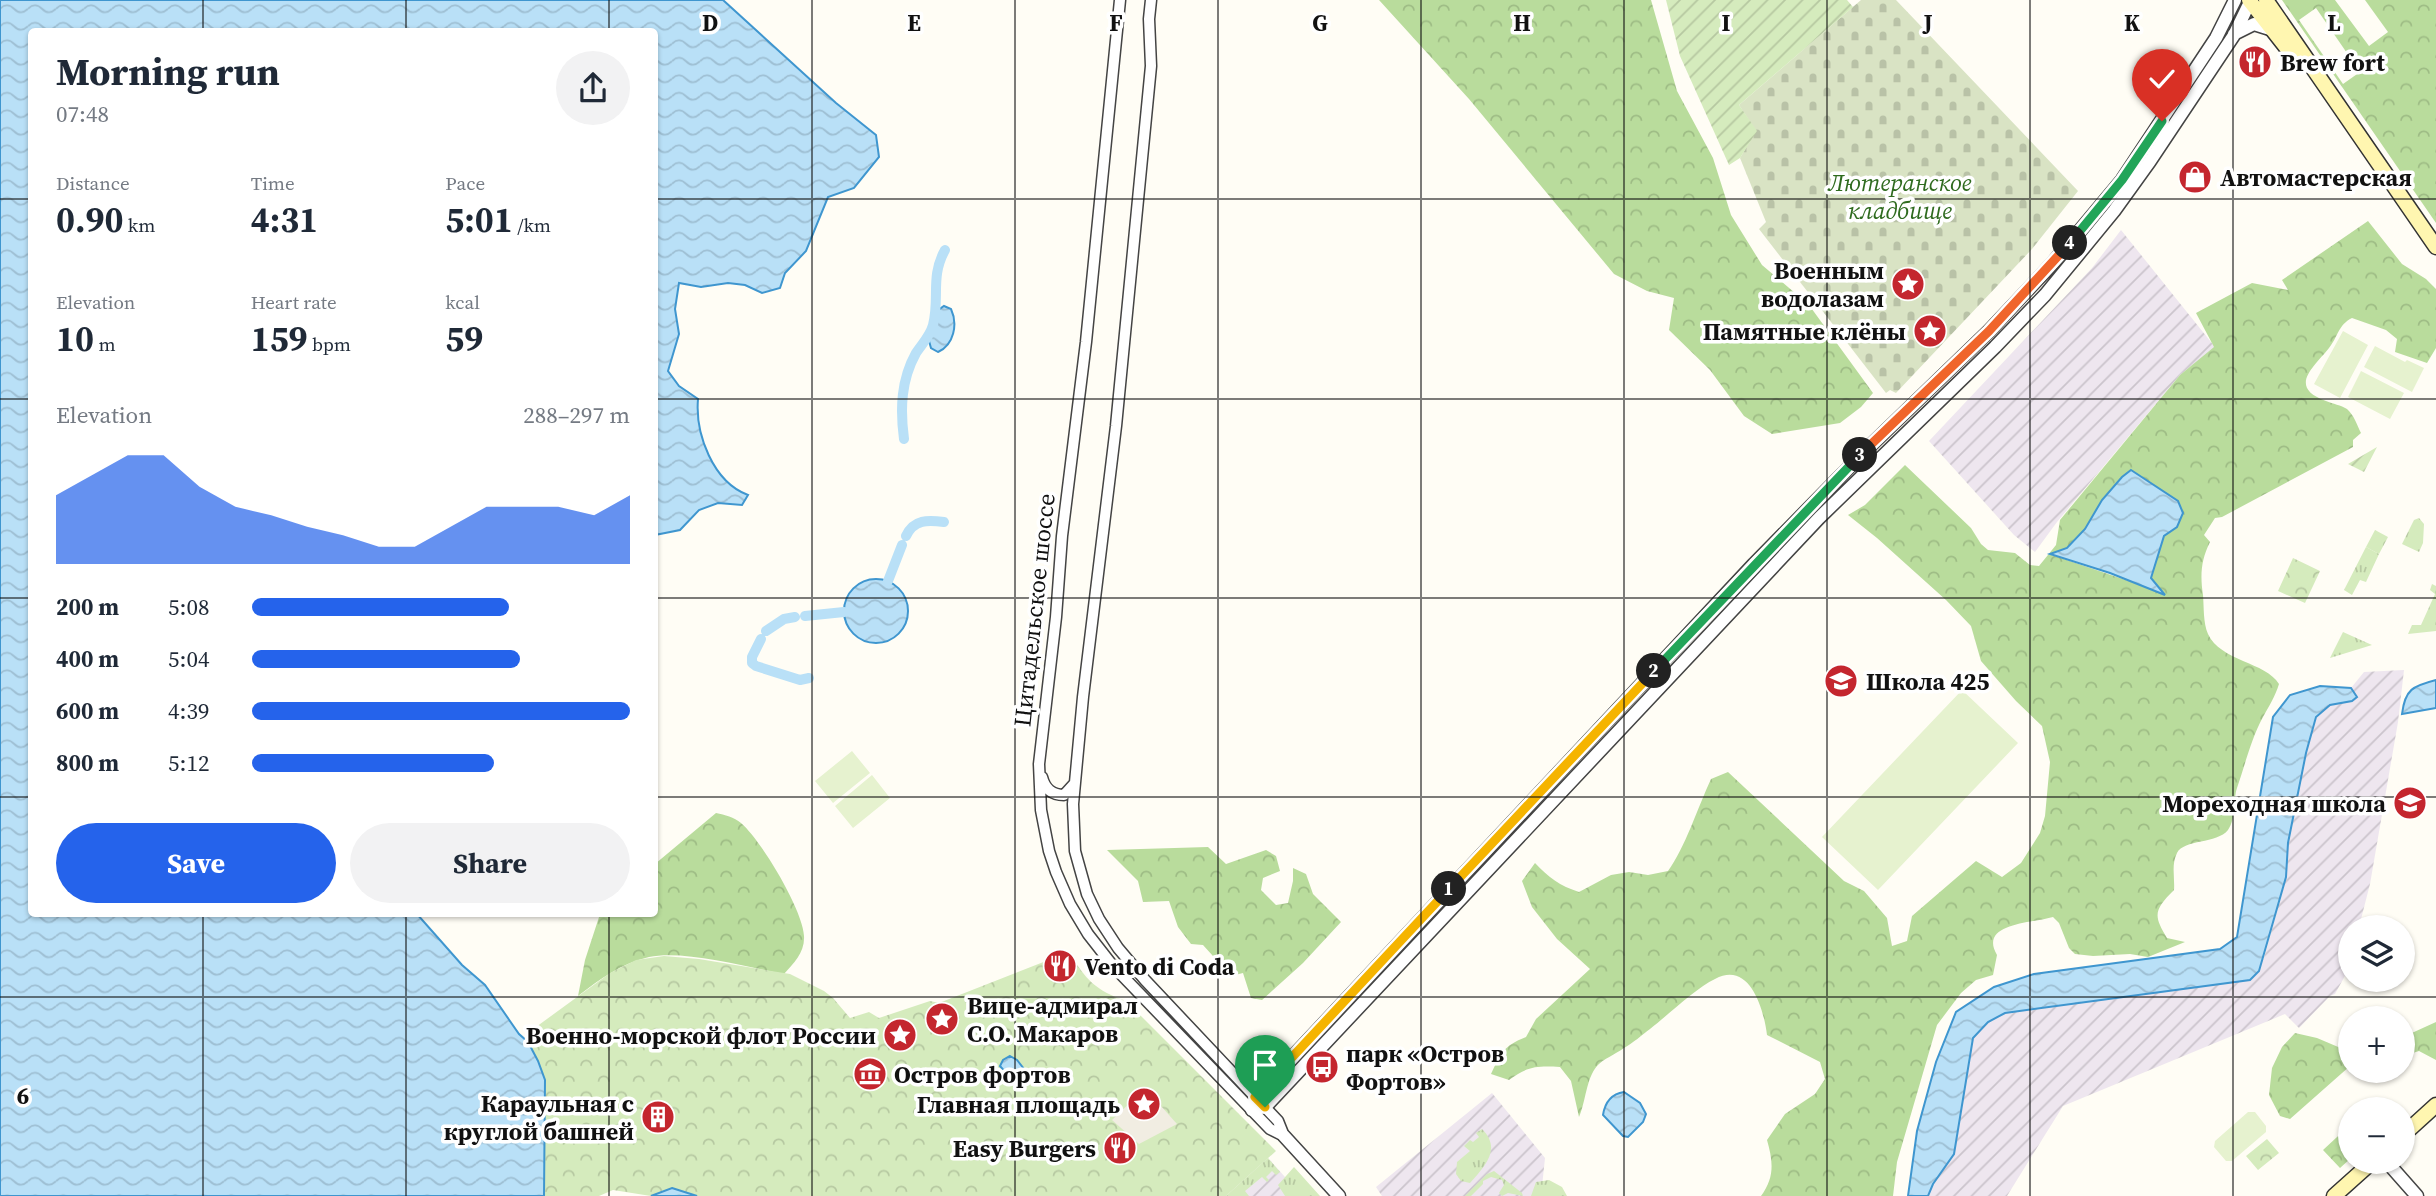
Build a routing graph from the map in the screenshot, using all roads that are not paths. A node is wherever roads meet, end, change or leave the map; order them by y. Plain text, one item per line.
1 (1120, 0) edge
2 (1151, 0) edge
3 (2235, 0) edge
4 (2266, 0) edge
5 (2250, 1) edge
6 (2273, 30) junction
7 (2234, 34) junction
8 (2357, 134) junction
9 (2436, 247) edge
10 (1039, 764) junction
11 (1075, 783) junction
12 (1257, 1105) junction
13 (2436, 1105) edge
14 (2415, 1124) edge
15 (1284, 1136) joint
16 (2359, 1174) edge
17 (2398, 1174) edge
18 (1339, 1196) edge
19 (2334, 1196) edge
20 (2417, 1196) edge

1 - 10 street, Цитадельское шоссе
2 - 11 street, Цитадельское шоссе
3 - 12 street
4 - 8 main road
5 - 6 main road
5 - 7 street
6 - 7 street
6 - 8 main road
7 - 12 street
8 - 9 main road
10 - 11 street
10 - 12 street, Цитадельское шоссе
11 - 12 street, Цитадельское шоссе
12 - 15 street, Цитадельское шоссе
13 - 14 main road
15 - 18 street, Цитадельское шоссе
16 - 19 main road
17 - 20 street

